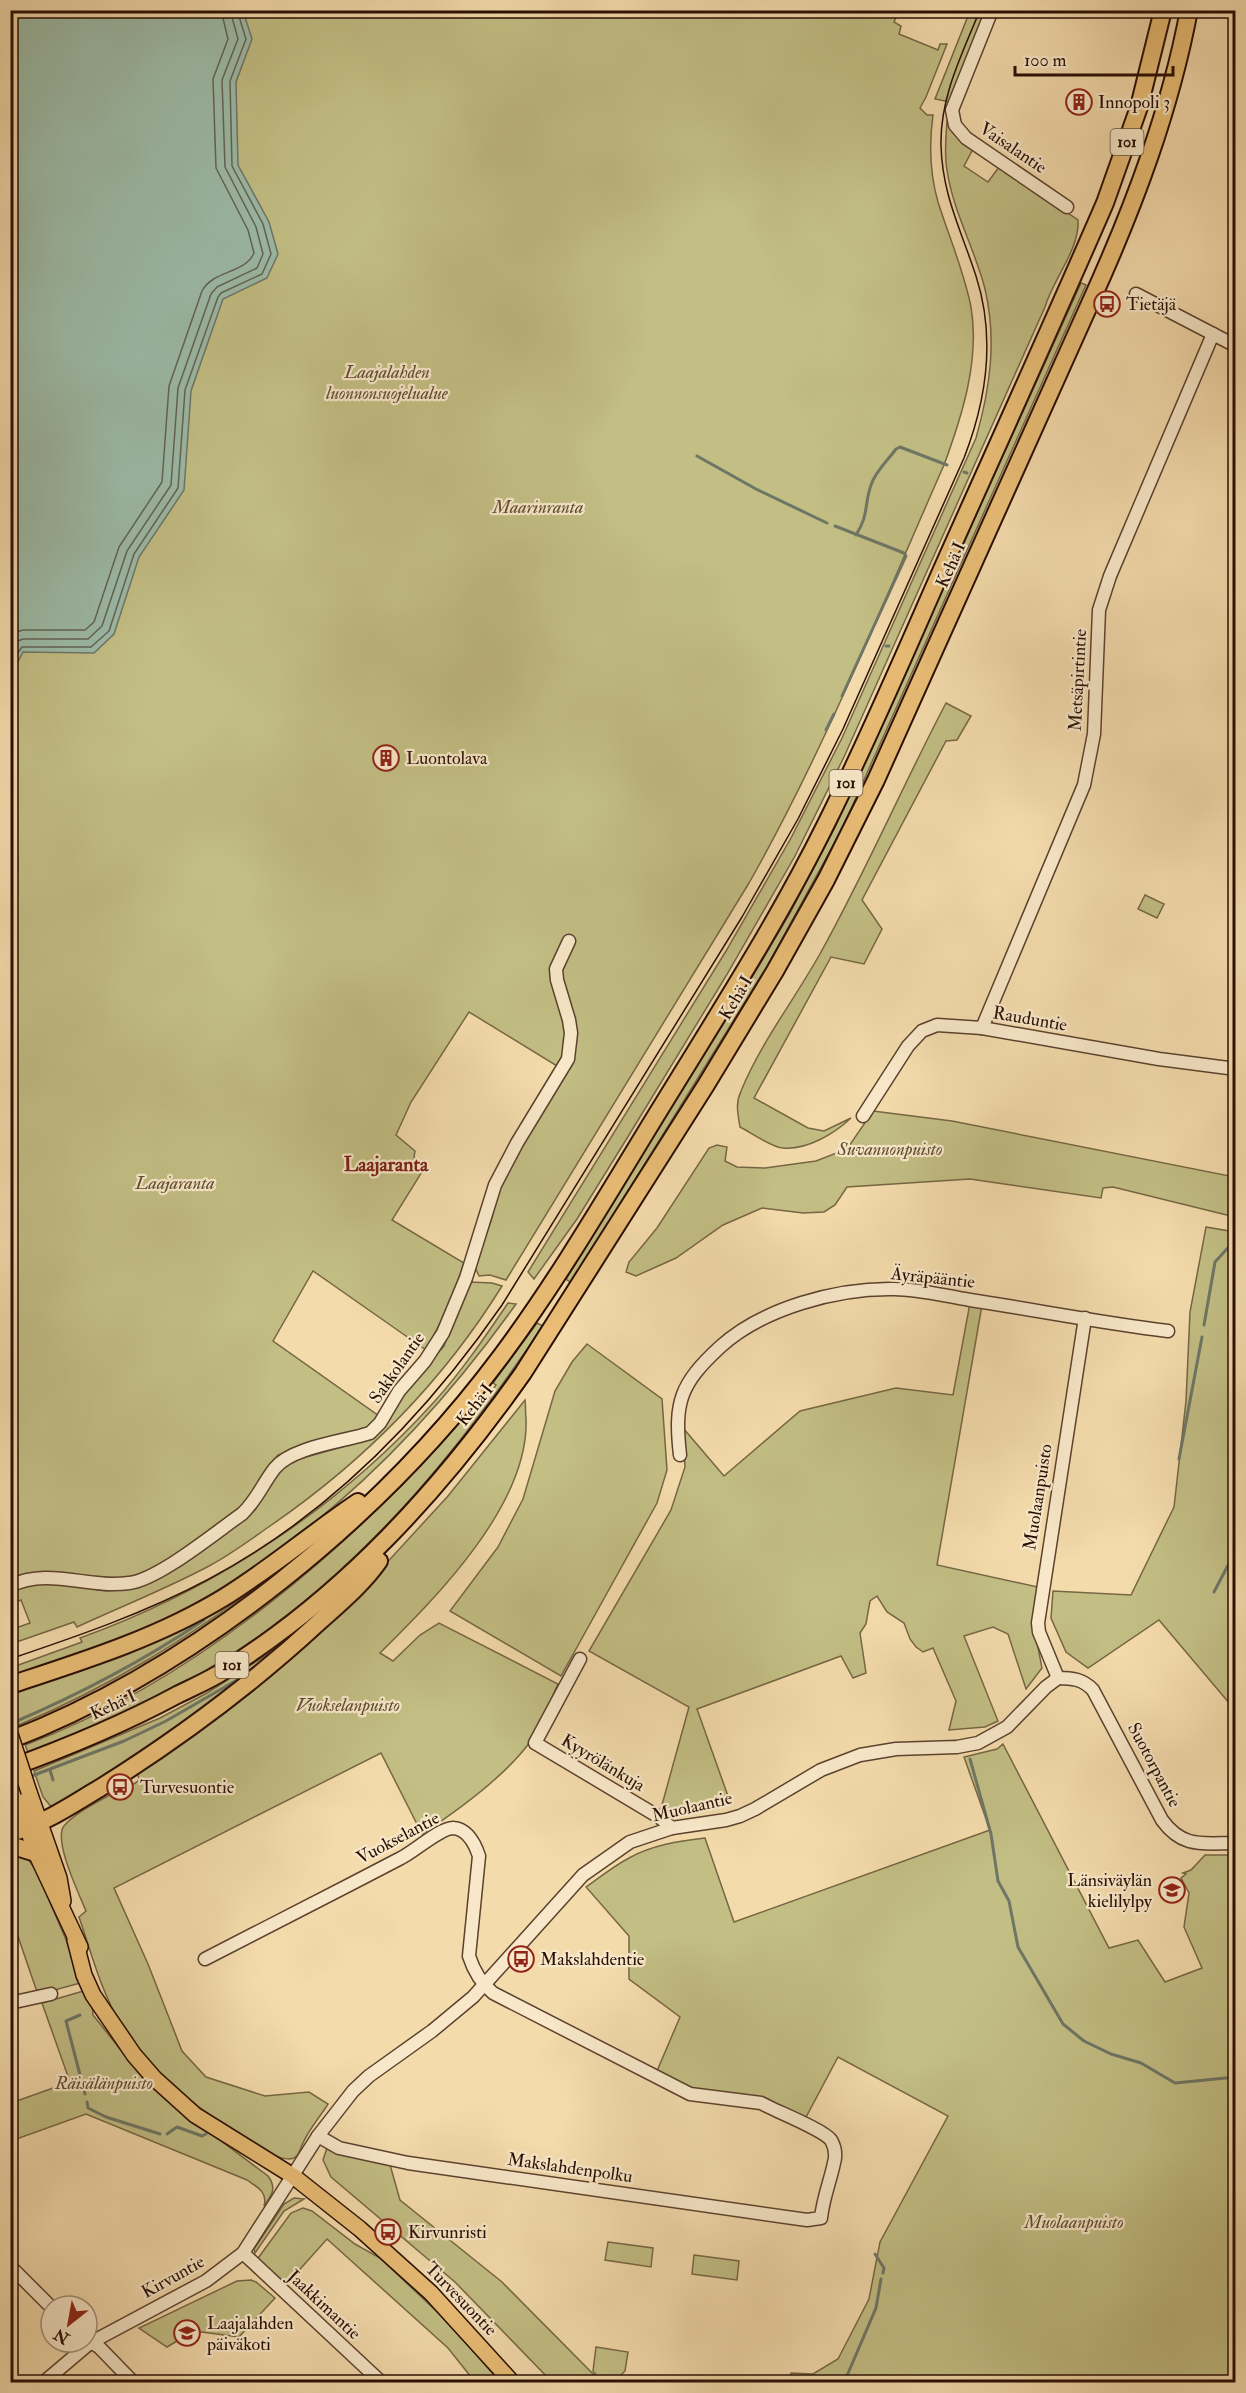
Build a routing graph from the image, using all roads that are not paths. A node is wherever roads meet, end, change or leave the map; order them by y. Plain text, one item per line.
1 (992, 10) edge
2 (1163, 10) edge
3 (1189, 10) edge
4 (1067, 207) dead end
5 (1136, 294) dead end
6 (1213, 334) junction
7 (1236, 346) edge
8 (569, 941) dead end
9 (982, 1028) junction
10 (1236, 1069) edge
11 (863, 1116) dead end
12 (1086, 1318) junction
13 (1168, 1331) dead end
14 (680, 1455) dead end
15 (394, 1479) junction
16 (418, 1506) junction
17 (10, 1586) edge
18 (580, 1659) dead end
19 (1058, 1678) junction
20 (10, 1685) edge
21 (10, 1734) edge
22 (10, 1740) edge
23 (10, 1768) edge
24 (10, 1778) edge
25 (23, 1794) junction
26 (34, 1825) junction
27 (672, 1828) junction
28 (10, 1833) edge
29 (1236, 1843) edge
30 (10, 1845) edge
31 (36, 1853) junction
32 (65, 1913) junction
33 (205, 1959) dead end
34 (484, 1986) junction
35 (51, 1994) dead end
36 (10, 2003) edge
37 (318, 2136) junction
38 (292, 2176) junction
39 (243, 2253) junction
40 (10, 2266) edge
41 (39, 2295) edge
42 (99, 2336) edge
43 (99, 2347) edge
44 (74, 2354) edge
45 (44, 2382) edge
46 (133, 2382) edge
47 (381, 2382) edge
48 (512, 2382) edge

1 - 4 street, Vaisalantie
2 - 15 highway, Kehä I / 101
3 - 16 highway, Kehä I / 101
5 - 6 street
6 - 7 street
6 - 9 street, Metsäpirtintie
8 - 17 street, Sakkolantie
9 - 10 street, Rauduntie
9 - 11 street, Rauduntie
12 - 13 street, Äyräpääntie
12 - 14 street, Äyräpääntie
12 - 19 street, Muolaanpuisto
15 - 20 highway
15 - 22 highway, Kehä I / 101
16 - 23 highway, Kehä I / 101
16 - 26 highway
18 - 27 street, Kyyrölänkuja
19 - 27 street, Muolaantie
19 - 29 street, Suotorpantie
21 - 25 main road, Turvesuontie, bridge
24 - 25 main road, Turvesuontie
25 - 26 main road, Turvesuontie
26 - 28 highway
26 - 31 main road, Turvesuontie
26 - 32 main road, Turvesuontie
27 - 34 street, Muolaantie
30 - 31 highway
31 - 32 main road, Turvesuontie
32 - 38 main road, Turvesuontie
33 - 34 street, Vuokselantie
34 - 37 street, Muolaantie
34 - 37 street, Makslahdenpolku
35 - 36 street
37 - 38 street, Muolaantie
38 - 39 street, Kirvuntie
38 - 48 main road, Turvesuontie
39 - 42 street, Kirvuntie
39 - 47 street, Jaakkimantie
40 - 41 street
43 - 46 street
44 - 45 street, Kirvuntie

